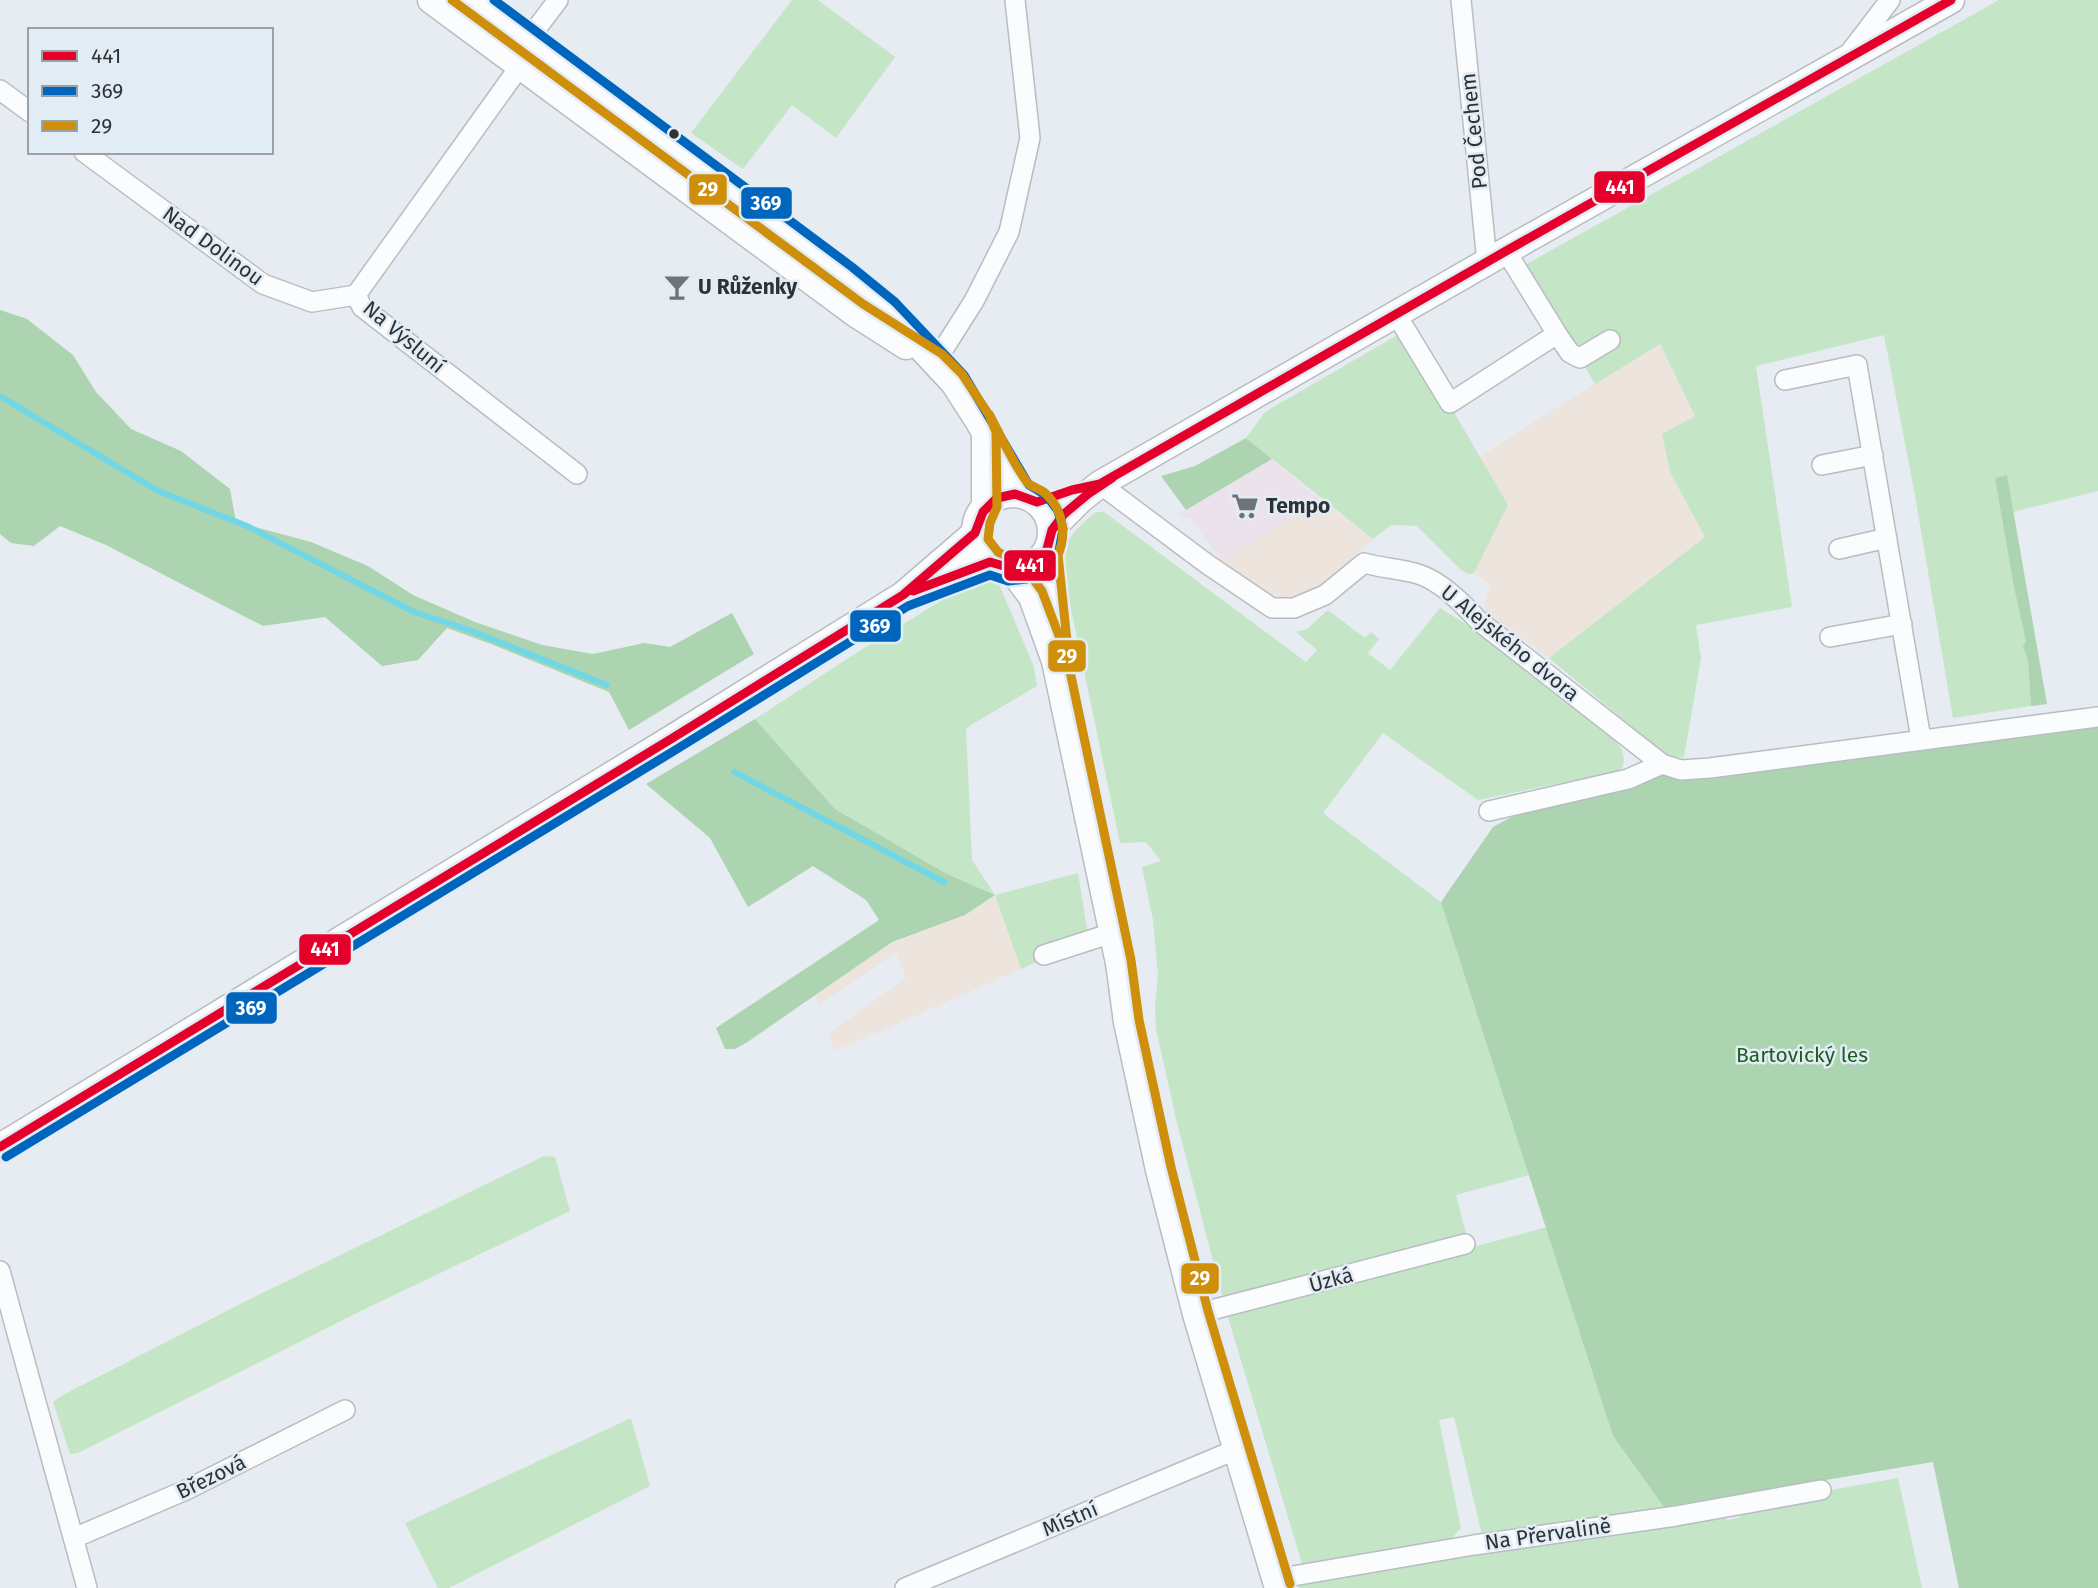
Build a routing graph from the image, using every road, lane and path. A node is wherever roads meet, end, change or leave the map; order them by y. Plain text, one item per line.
1 (431, 0) edge
2 (473, 0) edge
3 (558, 0) edge
4 (1015, 0) edge
5 (1461, 0) edge
6 (1890, 0) edge
7 (1951, 0) edge
8 (524, 53) junction
9 (1843, 62) junction
10 (0, 90) edge
11 (28, 111) edge
12 (87, 154) edge
13 (1497, 256) junction
14 (356, 295) junction
15 (1396, 314) junction
16 (1557, 334) junction
17 (1610, 340) dead end
18 (934, 364) junction
19 (1785, 380) dead end
20 (984, 433) junction
21 (1873, 455) junction
22 (1822, 465) dead end
23 (577, 474) dead end
24 (1100, 484) junction
25 (1028, 498) junction
26 (985, 506) junction
27 (975, 533) junction
28 (1887, 538) junction
29 (1048, 541) junction
30 (1839, 549) dead end
31 (999, 566) junction
32 (903, 595) junction
33 (1902, 624) junction
34 (1830, 637) dead end
35 (1055, 661) junction
36 (2098, 716) edge
37 (1921, 739) junction
38 (1662, 764) junction
39 (1489, 811) dead end
40 (1112, 933) junction
41 (1044, 955) dead end
42 (0, 1147) edge
43 (1465, 1244) dead end
44 (0, 1271) edge
45 (1196, 1314) junction
46 (345, 1410) dead end
47 (1235, 1450) junction
48 (1821, 1490) dead end
49 (74, 1538) junction
50 (1277, 1583) edge
51 (87, 1588) edge
52 (905, 1588) edge

1 - 8 main road
2 - 8 main road
3 - 8 street, Na Výsluní
4 - 18 street
5 - 13 street, Pod Čechem
6 - 9 street
7 - 9 main road
8 - 14 street, Na Výsluní
8 - 18 main road
9 - 13 main road
10 - 11 street
12 - 14 street, Nad Dolinou
13 - 15 main road
13 - 16 street
14 - 23 street, Na Výsluní
15 - 16 street
15 - 24 main road
16 - 17 street
18 - 20 main road
19 - 21 street
20 - 25 main road
20 - 26 main road
21 - 22 street
21 - 28 street
24 - 25 main road
24 - 29 main road
24 - 38 street, U Alejského dvora
25 - 26 main road
25 - 29 main road
26 - 27 main road
27 - 31 main road
27 - 32 main road
28 - 30 street
28 - 33 street
29 - 31 main road
29 - 35 main road
31 - 32 main road
31 - 35 main road
32 - 42 main road
33 - 34 street
33 - 37 street
35 - 40 main road
36 - 37 street, U Alejského dvora
37 - 38 street, U Alejského dvora
38 - 39 street
40 - 41 street
40 - 45 main road
43 - 45 street, Úzká
44 - 49 street
45 - 47 main road
46 - 49 street, Březová
47 - 50 main road
47 - 52 street, Místní
48 - 50 street, Na Přervalině
49 - 51 street

